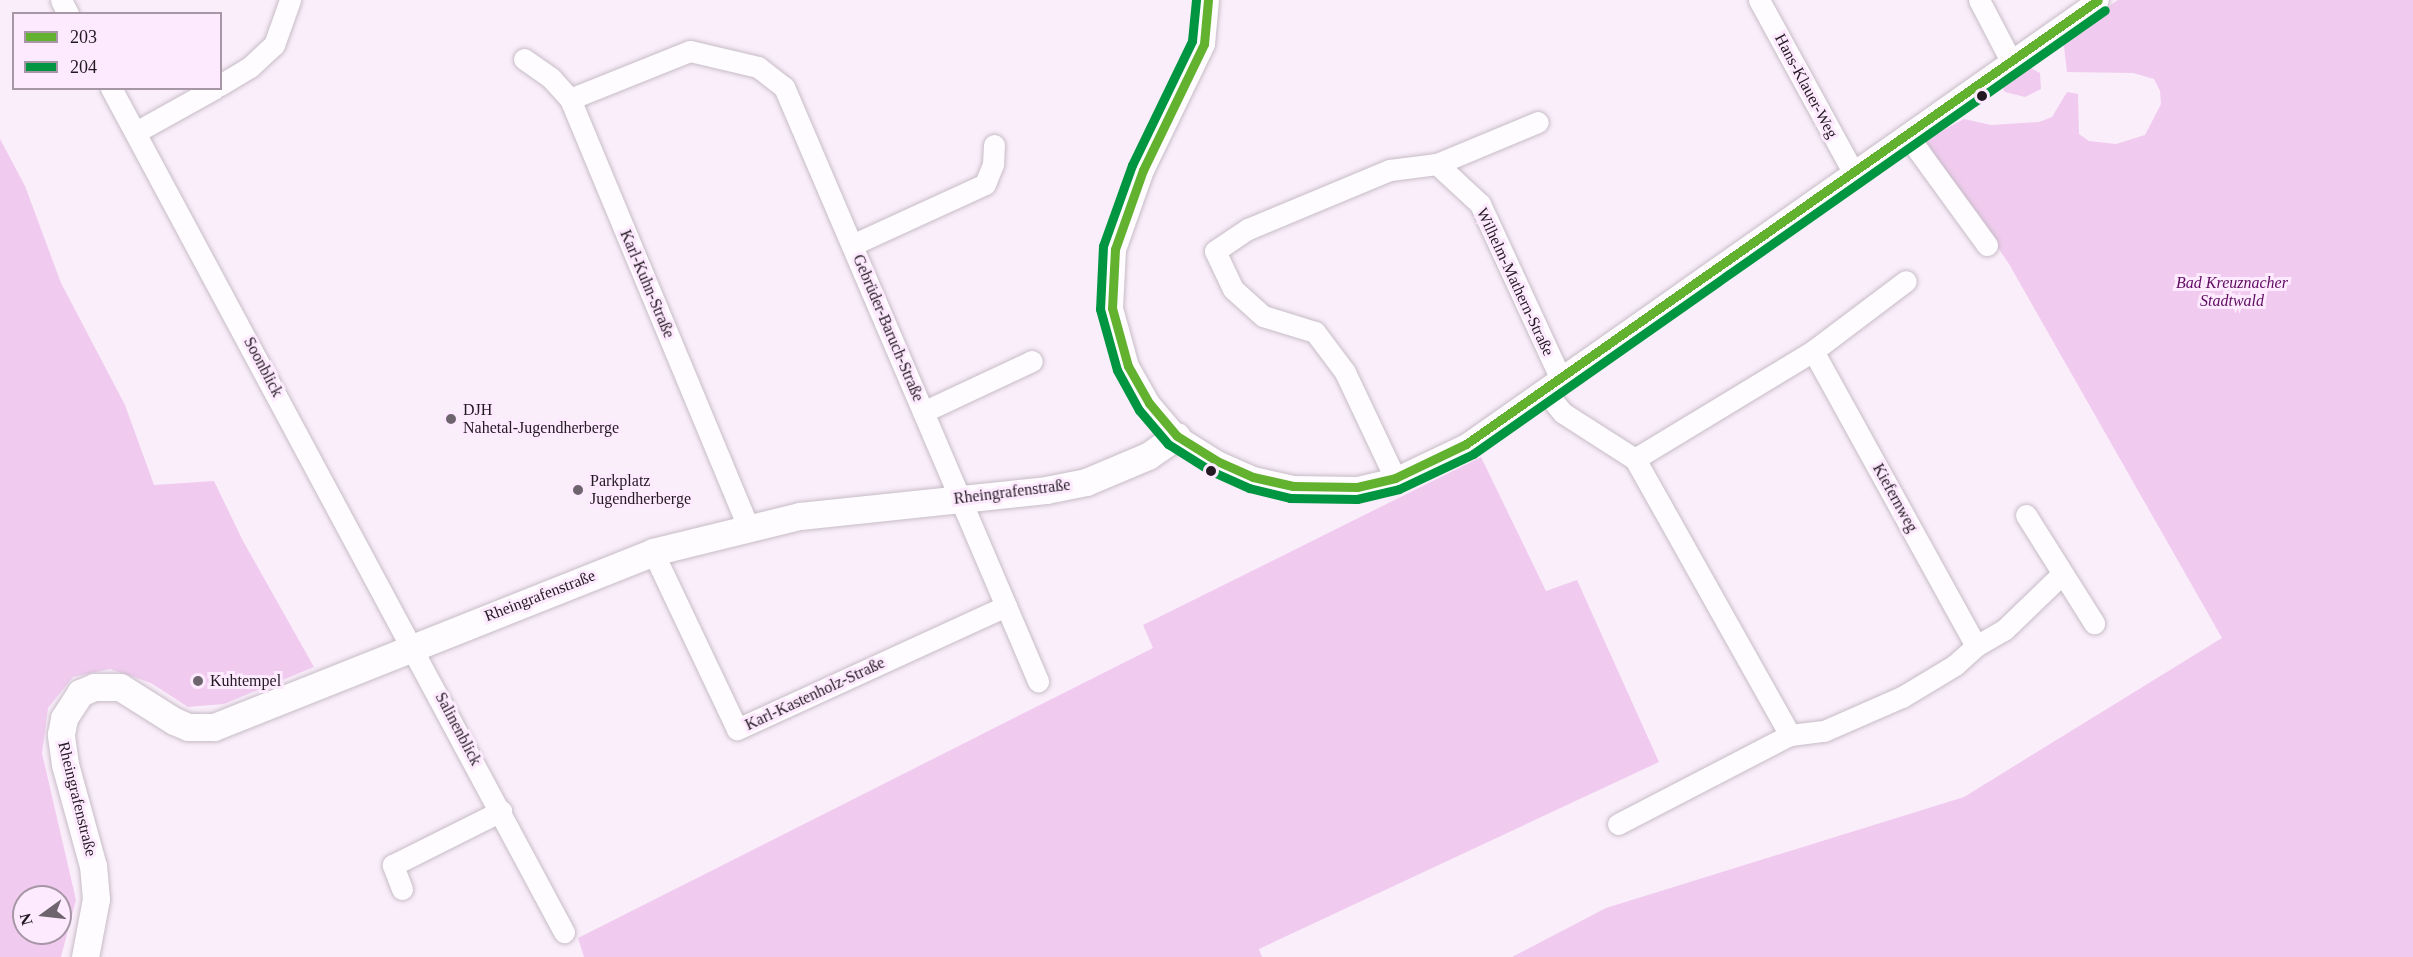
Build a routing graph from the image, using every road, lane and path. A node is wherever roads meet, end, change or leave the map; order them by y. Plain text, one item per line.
1 (290, 0) edge
2 (1208, 0) edge
3 (1759, 0) edge
4 (1978, 0) edge
5 (2098, 0) edge
6 (524, 59) dead end
7 (2012, 63) junction
8 (222, 84) edge
9 (112, 90) edge
10 (211, 90) edge
11 (570, 99) junction
12 (1538, 122) dead end
13 (136, 132) junction
14 (1907, 135) junction
15 (994, 145) dead end
16 (1437, 164) junction
17 (1853, 172) junction
18 (852, 244) junction
19 (1987, 245) dead end
20 (1906, 281) dead end
21 (1813, 351) junction
22 (1032, 361) dead end
23 (1553, 385) junction
24 (923, 412) junction
25 (1177, 436) junction
26 (1635, 459) junction
27 (1395, 478) junction
28 (959, 499) junction
29 (2026, 514) dead end
30 (748, 526) junction
31 (653, 552) junction
32 (2062, 574) junction
33 (1006, 606) junction
34 (2094, 622) dead end
35 (1977, 646) junction
36 (414, 647) junction
37 (1038, 681) dead end
38 (1790, 735) junction
39 (501, 810) junction
40 (1618, 824) dead end
41 (402, 889) dead end
42 (564, 932) dead end
43 (86, 957) edge

1 - 8 street
2 - 25 street
3 - 17 street, Hans-Klauer-Weg
4 - 7 street
5 - 7 street
6 - 11 street, Karl-Kuhn-Straße
7 - 14 street
9 - 13 street, Soonblick
10 - 13 street
11 - 18 street, Gebrüder-Baruch-Straße
11 - 30 street, Karl-Kuhn-Straße
12 - 16 street
13 - 36 street, Soonblick
14 - 17 street
14 - 19 street
15 - 18 street, Gebrüder-Baruch-Straße
16 - 23 street, Wilhelm-Mathern-Straße
16 - 27 street
17 - 23 street
18 - 24 street, Gebrüder-Baruch-Straße
20 - 21 street
21 - 26 street
21 - 35 street, Kiefernweg
22 - 24 street, Gebrüder-Baruch-Straße
23 - 26 street
23 - 27 street
24 - 28 street, Gebrüder-Baruch-Straße
25 - 27 street
25 - 28 street, Rheingrafenstraße
26 - 38 street
28 - 30 street, Rheingrafenstraße
28 - 33 street
29 - 32 street
30 - 31 street, Rheingrafenstraße
31 - 33 street, Karl-Kastenholz-Straße
31 - 36 street, Rheingrafenstraße
32 - 34 street
32 - 35 street
33 - 37 street
35 - 38 street
36 - 39 street, Salinenblick
36 - 43 street, Rheingrafenstraße
38 - 40 street
39 - 41 street
39 - 42 street, Salinenblick

